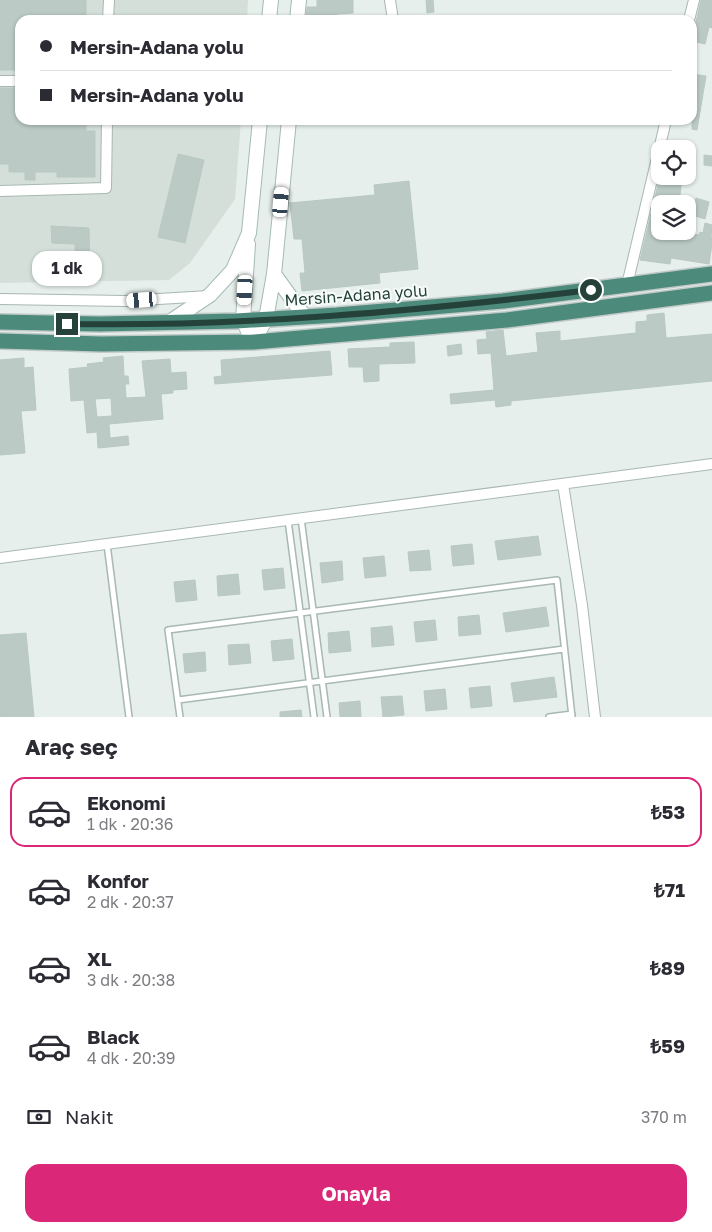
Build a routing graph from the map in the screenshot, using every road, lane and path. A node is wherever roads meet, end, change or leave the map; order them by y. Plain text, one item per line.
1 (108, 0) edge
2 (271, 0) edge
3 (299, 0) edge
4 (390, 0) edge
5 (694, 0) edge
6 (108, 15) edge
7 (270, 15) edge
8 (298, 15) edge
9 (392, 15) edge
10 (690, 15) edge
11 (0, 81) edge
12 (15, 81) edge
13 (107, 125) edge
14 (260, 125) edge
15 (289, 125) edge
16 (665, 125) edge
17 (0, 191) edge
18 (249, 233) junction
19 (274, 274) junction
20 (712, 274) edge
21 (627, 285) junction
22 (712, 293) edge
23 (210, 296) junction
24 (0, 299) edge
25 (305, 317) junction
26 (266, 319) junction
27 (244, 320) junction
28 (0, 322) edge
29 (168, 323) junction
30 (0, 342) edge
31 (253, 342) junction
32 (712, 464) edge
33 (562, 484) junction
34 (301, 518) junction
35 (288, 520) junction
36 (106, 544) junction
37 (0, 558) edge
38 (313, 611) junction
39 (301, 613) junction
40 (564, 649) junction
41 (322, 681) junction
42 (310, 683) junction
43 (178, 700) junction
44 (572, 715) edge
45 (129, 717) edge
46 (180, 717) edge
47 (314, 717) edge
48 (327, 717) edge
49 (549, 717) edge
50 (595, 717) edge

1 - 6 street
2 - 7 main road
3 - 8 main road
4 - 9 street
5 - 10 street
11 - 12 street
13 - 17 street
14 - 18 main road
15 - 19 main road
16 - 21 street
18 - 23 main road
18 - 27 main road
19 - 25 main road
19 - 26 main road
20 - 21 highway, Mersin-Adana yolu
21 - 25 highway, Mersin-Adana yolu
22 - 31 highway
23 - 24 street
23 - 29 main road
25 - 26 highway, Mersin-Adana yolu
26 - 27 highway, Mersin-Adana yolu
26 - 31 main road
27 - 29 highway, Mersin-Adana yolu
27 - 31 main road
28 - 29 highway, Mersin-Adana yolu
30 - 31 highway
32 - 33 street
33 - 34 street
33 - 50 street
34 - 35 street
34 - 38 lane
35 - 36 street
35 - 39 lane
36 - 37 street
36 - 45 lane
38 - 39 lane
38 - 40 lane
38 - 41 lane
39 - 42 lane
39 - 43 lane
40 - 41 lane
40 - 44 lane
41 - 42 lane
41 - 48 lane
42 - 43 lane
42 - 47 lane
43 - 46 lane
44 - 49 lane

